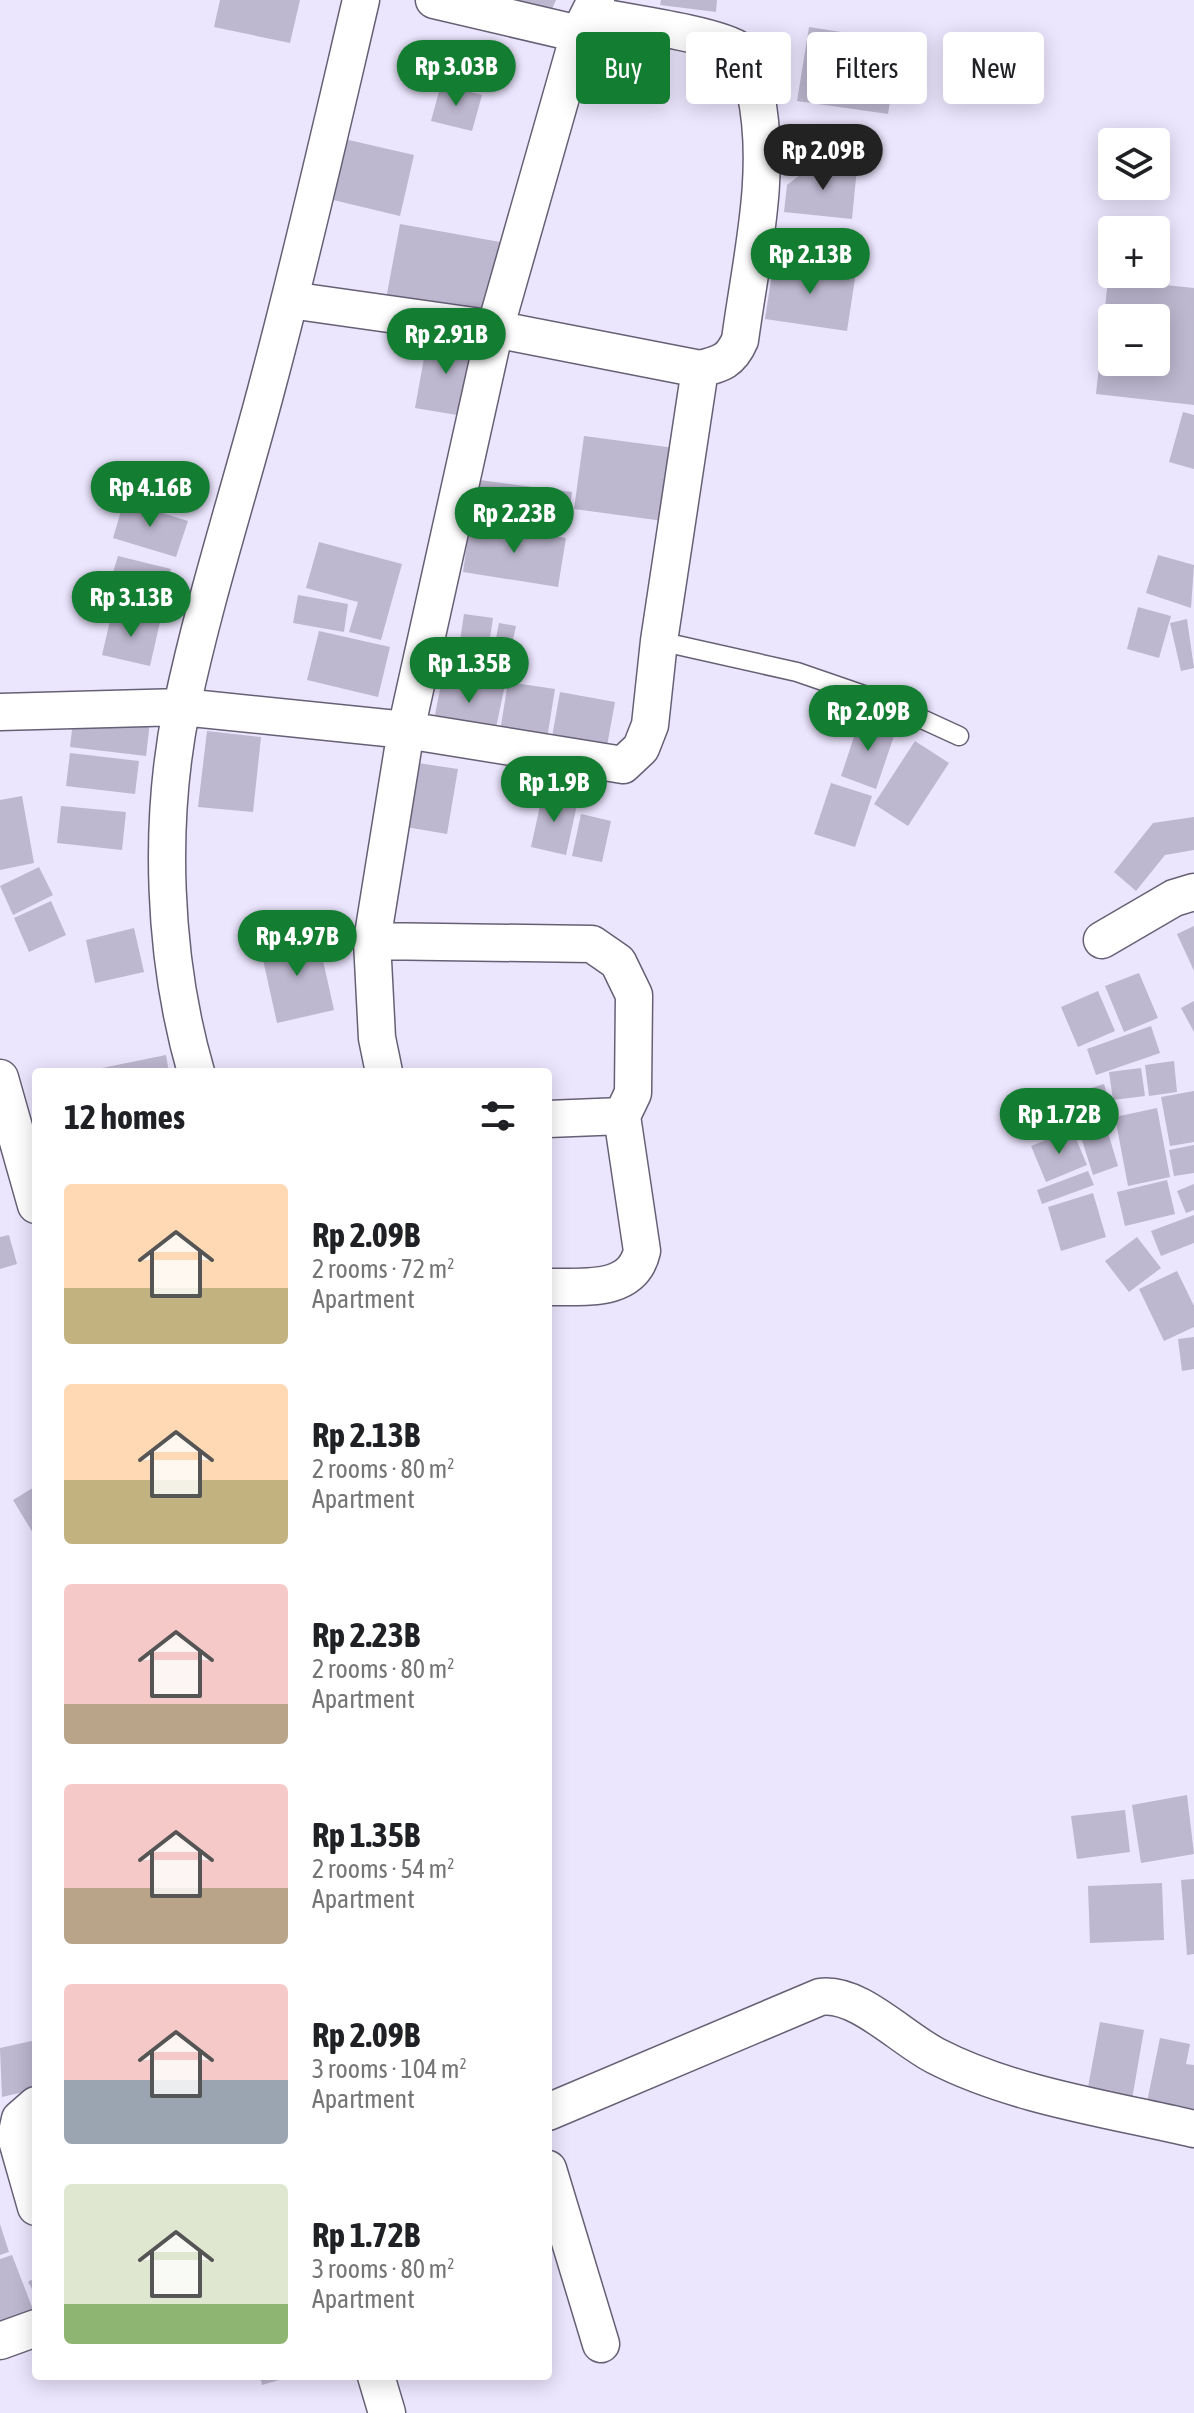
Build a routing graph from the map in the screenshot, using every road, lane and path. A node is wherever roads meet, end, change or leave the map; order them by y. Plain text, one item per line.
1 (361, 0) edge
2 (434, 0) edge
3 (588, 16) edge
4 (290, 300) junction
5 (495, 329) junction
6 (700, 369) junction
7 (659, 641) junction
8 (182, 707) junction
9 (0, 712) edge
10 (406, 730) junction
11 (959, 736) dead end
12 (1194, 892) edge
13 (1102, 940) dead end
14 (372, 941) junction
15 (195, 1068) edge
16 (383, 1068) edge
17 (0, 1078) edge
18 (622, 1116) junction
19 (552, 1119) edge
20 (32, 1191) edge
21 (552, 1287) edge
22 (32, 2108) edge
23 (552, 2110) edge
24 (1194, 2129) edge
25 (552, 2182) edge
26 (32, 2193) edge
27 (32, 2329) edge
28 (0, 2341) edge
29 (601, 2344) dead end
30 (377, 2380) edge
31 (387, 2413) edge

1 - 4 street
2 - 3 street
3 - 5 street
3 - 6 street
4 - 5 street
4 - 8 street
5 - 6 street
5 - 10 street
6 - 7 street
7 - 10 street
7 - 11 lane
8 - 9 street
8 - 10 street
8 - 15 street
10 - 14 street
12 - 13 street
14 - 16 street
14 - 18 street
17 - 20 street
18 - 19 street
18 - 21 street
22 - 26 street
23 - 24 street
25 - 29 street
27 - 28 street
30 - 31 street

